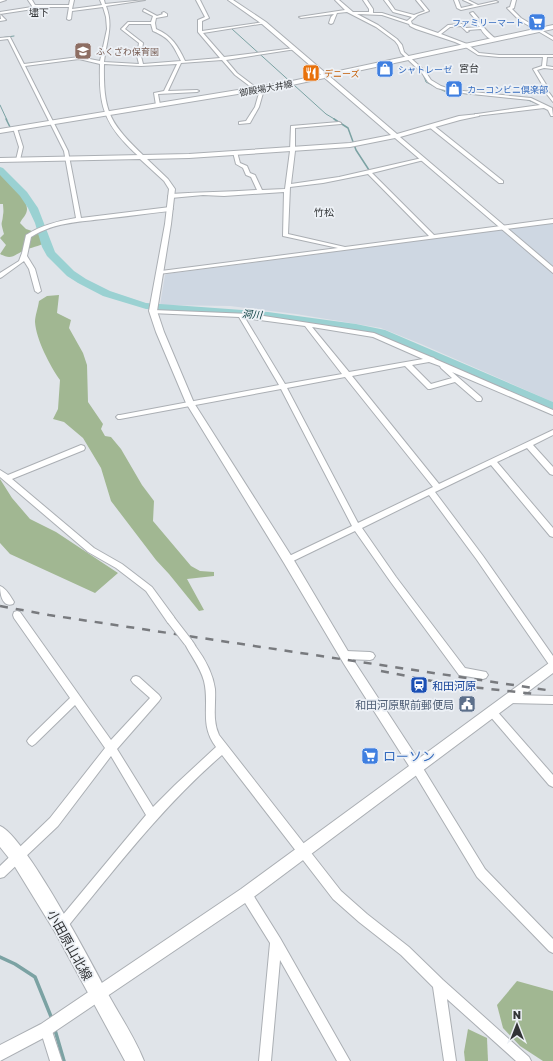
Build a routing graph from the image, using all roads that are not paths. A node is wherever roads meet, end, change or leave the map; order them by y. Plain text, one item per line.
1 (0, 0) edge
2 (4, 0) edge
3 (30, 0) edge
4 (72, 0) edge
5 (102, 0) edge
6 (143, 0) edge
7 (198, 0) edge
8 (230, 0) edge
9 (337, 0) edge
10 (365, 0) edge
11 (386, 0) edge
12 (418, 0) edge
13 (457, 0) edge
14 (465, 0) edge
15 (491, 0) edge
16 (515, 0) edge
17 (450, 1) dead end
18 (496, 2) junction
19 (473, 4) junction
20 (104, 5) junction
21 (34, 6) junction
22 (478, 6) junction
23 (71, 8) junction
24 (509, 8) junction
25 (144, 10) dead end
26 (348, 11) junction
27 (0, 13) edge
28 (164, 13) dead end
29 (352, 13) junction
30 (472, 13) dead end
31 (336, 14) junction
32 (371, 14) junction
33 (414, 16) junction
34 (156, 17) junction
35 (302, 17) dead end
36 (69, 19) dead end
37 (0, 20) edge
38 (153, 23) junction
39 (264, 23) junction
40 (331, 23) dead end
41 (410, 23) junction
42 (553, 27) edge
43 (483, 28) junction
44 (537, 30) junction
45 (200, 32) junction
46 (439, 34) junction
47 (0, 39) edge
48 (553, 39) edge
49 (494, 40) junction
50 (466, 46) junction
51 (294, 48) junction
52 (545, 56) junction
53 (553, 56) edge
54 (408, 58) junction
55 (222, 60) junction
56 (182, 62) junction
57 (102, 63) junction
58 (23, 65) junction
59 (141, 66) junction
60 (544, 67) junction
61 (553, 68) edge
62 (326, 76) junction
63 (257, 90) junction
64 (166, 92) junction
65 (197, 92) dead end
66 (553, 101) edge
67 (553, 104) edge
68 (158, 105) junction
69 (546, 106) junction
70 (106, 114) junction
71 (477, 115) joint
72 (553, 115) edge
73 (52, 122) junction
74 (241, 123) dead end
75 (339, 124) dead end
76 (431, 126) junction
77 (15, 128) junction
78 (0, 131) edge
79 (396, 136) junction
80 (293, 149) junction
81 (235, 152) junction
82 (142, 157) junction
83 (68, 159) junction
84 (422, 159) junction
85 (0, 160) edge
86 (18, 160) junction
87 (368, 171) junction
88 (501, 182) dead end
89 (288, 188) junction
90 (260, 191) junction
91 (172, 196) junction
92 (170, 209) junction
93 (78, 219) junction
94 (553, 221) edge
95 (501, 228) junction
96 (433, 237) junction
97 (345, 248) junction
98 (24, 256) junction
99 (553, 271) edge
100 (160, 273) junction
101 (0, 276) edge
102 (38, 291) dead end
103 (154, 308) junction
104 (241, 316) junction
105 (306, 324) junction
106 (434, 360) junction
107 (407, 364) junction
108 (348, 375) junction
109 (457, 379) junction
110 (283, 386) junction
111 (479, 399) dead end
112 (190, 403) junction
113 (553, 413) edge
114 (120, 417) dead end
115 (553, 432) edge
116 (528, 444) junction
117 (81, 448) dead end
118 (493, 462) junction
119 (553, 472) edge
120 (3, 476) edge
121 (434, 490) junction
122 (356, 526) junction
123 (553, 534) edge
124 (288, 560) junction
125 (0, 589) edge
126 (10, 602) dead end
127 (17, 615) dead end
128 (346, 655) junction
129 (370, 656) dead end
130 (553, 663) edge
131 (553, 666) edge
132 (483, 675) dead end
133 (136, 680) dead end
134 (76, 698) junction
135 (509, 699) junction
136 (553, 700) edge
137 (492, 712) junction
138 (32, 741) dead end
139 (111, 748) junction
140 (223, 748) junction
141 (417, 768) junction
142 (553, 782) edge
143 (152, 815) junction
144 (0, 834) edge
145 (304, 850) junction
146 (18, 856) junction
147 (0, 873) edge
148 (246, 894) junction
149 (61, 926) junction
150 (276, 942) junction
151 (553, 946) edge
152 (439, 984) junction
153 (97, 995) junction
154 (46, 1029) junction
155 (0, 1053) edge
156 (56, 1061) edge
157 (135, 1061) edge
158 (265, 1061) edge
159 (344, 1061) edge
160 (450, 1061) edge
161 (525, 1061) edge

1 - 2 street
3 - 21 street
4 - 23 street
5 - 20 street
6 - 20 street
7 - 45 street
8 - 39 street
9 - 26 street
10 - 32 street
11 - 33 street
12 - 33 street
13 - 17 street
13 - 22 street
14 - 19 street
15 - 18 street
15 - 19 street
16 - 24 street
18 - 22 street
18 - 24 street
19 - 22 street
20 - 23 street
20 - 57 street
21 - 23 street
21 - 27 street
23 - 36 street
24 - 44 street
25 - 34 street
26 - 29 street
26 - 31 street
27 - 37 street
28 - 34 street
29 - 32 street
29 - 54 street
30 - 43 street
31 - 35 street
31 - 40 street
32 - 41 street
33 - 41 street
34 - 38 street
38 - 56 street
38 - 59 street
39 - 45 street
39 - 51 street
41 - 46 street
42 - 44 main road, 御殿場大井線
43 - 46 street
43 - 49 street
44 - 48 street
44 - 49 main road, 御殿場大井線
45 - 55 street
46 - 50 street
47 - 58 street
49 - 50 main road, 御殿場大井線
50 - 52 street
50 - 54 main road, 御殿場大井線
51 - 55 street
51 - 62 street
52 - 53 street
52 - 60 street
54 - 62 main road, 御殿場大井線
54 - 69 street
55 - 56 street
55 - 63 street
56 - 59 street
56 - 64 street
57 - 58 street
57 - 59 street
57 - 70 street
58 - 73 street
60 - 61 street
60 - 66 street
62 - 63 main road, 御殿場大井線
62 - 79 street
63 - 68 main road, 御殿場大井線
63 - 74 street
64 - 65 street
64 - 68 street
67 - 69 street
68 - 70 main road, 御殿場大井線
69 - 71 street
69 - 72 street
70 - 73 main road, 御殿場大井線
70 - 82 street
71 - 76 street
73 - 77 main road, 御殿場大井線
73 - 83 street
75 - 80 street
76 - 79 street
76 - 88 street
77 - 78 main road, 御殿場大井線
77 - 86 street
79 - 80 street
79 - 84 street
80 - 81 street
80 - 89 street
81 - 82 street
81 - 90 street
82 - 83 street
82 - 91 street
83 - 86 street
83 - 93 street
84 - 87 street
84 - 95 street
85 - 86 street
87 - 89 street
87 - 96 street
89 - 90 street
89 - 97 street
90 - 91 street
91 - 92 street
92 - 93 street
92 - 100 street
93 - 98 street
94 - 95 street
95 - 96 street
95 - 99 street
96 - 97 street
97 - 100 street
98 - 101 street
98 - 102 street
100 - 103 street
103 - 104 street
103 - 112 street
104 - 105 street
104 - 110 street
105 - 106 street
105 - 108 street
106 - 107 street
106 - 109 street
106 - 113 street
107 - 108 street
107 - 109 street
108 - 110 street
108 - 121 street
109 - 111 street
110 - 112 street
110 - 122 street
112 - 114 street
112 - 124 street
115 - 116 street
116 - 118 street
116 - 119 street
117 - 120 street
118 - 121 street
118 - 123 street
120 - 140 street, bridge
121 - 122 street
121 - 130 street
122 - 124 street
122 - 132 street
124 - 128 street
125 - 126 street
127 - 134 street
128 - 129 street
128 - 141 street
131 - 135 street
133 - 139 street
134 - 138 street
134 - 139 street
135 - 136 street
135 - 137 street
137 - 141 street
137 - 142 street
139 - 143 street
139 - 146 street
140 - 143 street
140 - 145 street
141 - 145 street
141 - 151 street
143 - 149 street
144 - 146 main road, 小田原山北線
145 - 148 street
145 - 152 street
146 - 147 street
146 - 149 main road, 小田原山北線
148 - 150 street
148 - 153 street
149 - 153 main road, 小田原山北線
150 - 158 street
150 - 159 street
152 - 160 street
152 - 161 street
153 - 154 street
153 - 157 main road, 小田原山北線
154 - 155 street
154 - 156 street

